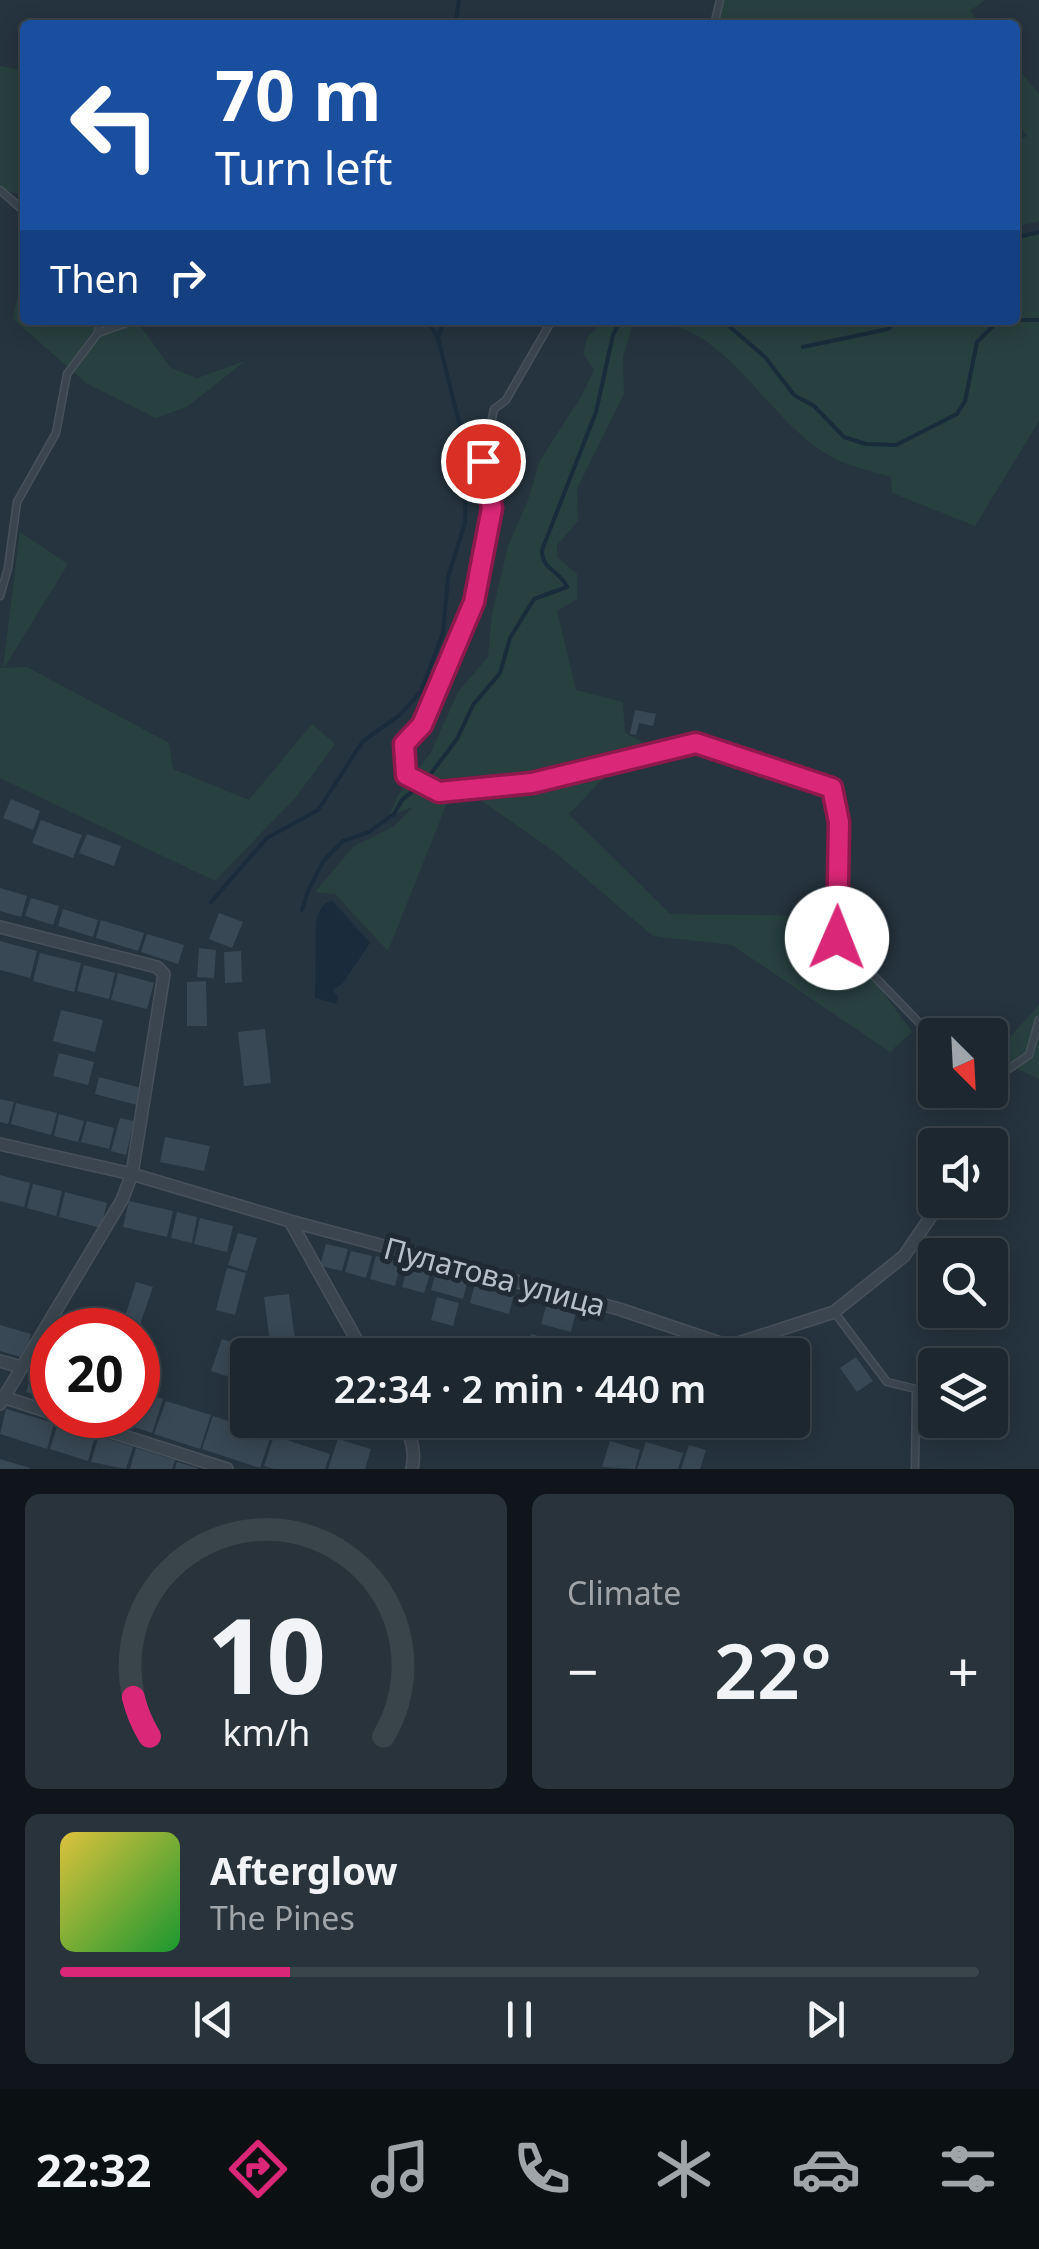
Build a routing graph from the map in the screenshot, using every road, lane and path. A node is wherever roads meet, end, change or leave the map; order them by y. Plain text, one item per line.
1 (0, 190) edge
2 (20, 208) edge
3 (99, 325) edge
4 (121, 325) edge
5 (549, 325) edge
6 (98, 333) junction
7 (0, 596) edge
8 (0, 927) edge
9 (1039, 1020) edge
10 (918, 1021) edge
11 (1008, 1069) edge
12 (0, 1144) edge
13 (132, 1174) junction
14 (930, 1218) edge
15 (290, 1221) junction
16 (834, 1312) junction
17 (355, 1338) edge
18 (0, 1361) edge
19 (22, 1368) junction
20 (2, 1401) edge
21 (30, 1408) edge
22 (130, 1438) edge
23 (410, 1438) edge
24 (227, 1469) edge
25 (412, 1469) edge
26 (915, 1469) edge

1 - 2 lane
3 - 6 lane
4 - 6 lane
5 - 10 lane
6 - 7 lane
8 - 13 street
9 - 11 lane
12 - 13 street, Пулатова улица
13 - 15 street, Пулатова улица
13 - 19 street
14 - 16 street, Пулатова улица
15 - 16 street, Пулатова улица
15 - 17 street
16 - 26 lane
18 - 19 street
19 - 20 street
20 - 21 street
22 - 24 street
23 - 25 street

